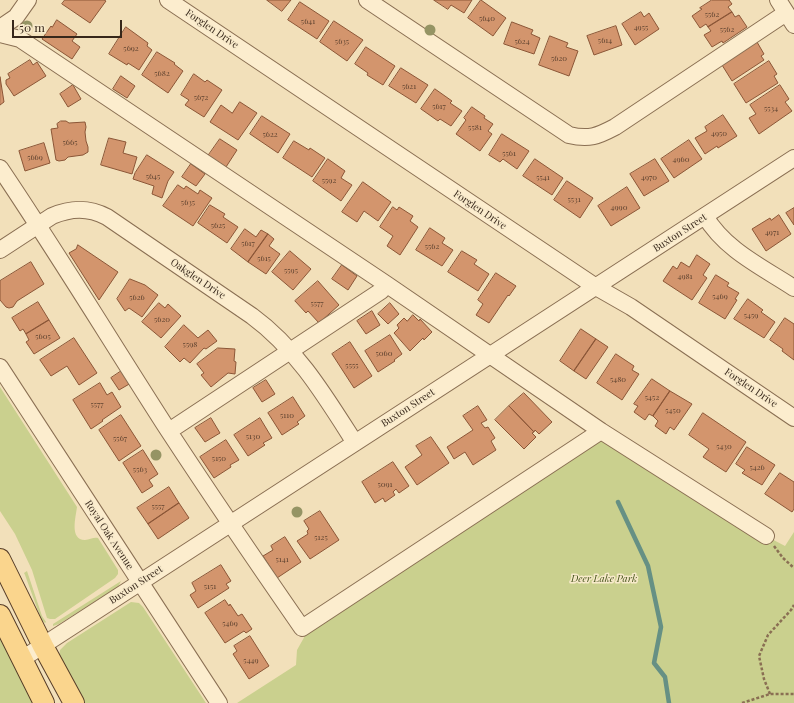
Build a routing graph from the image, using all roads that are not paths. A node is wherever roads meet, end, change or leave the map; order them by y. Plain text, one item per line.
1 (28, 0) edge
2 (168, 0) edge
3 (367, 0) edge
4 (786, 13) edge
5 (0, 28) edge
6 (0, 34) edge
7 (794, 158) edge
8 (0, 168) edge
9 (705, 216) junction
10 (38, 225) junction
11 (0, 250) edge
12 (386, 284) junction
13 (596, 288) junction
14 (794, 288) edge
15 (292, 351) junction
16 (490, 355) junction
17 (0, 367) edge
18 (794, 418) edge
19 (169, 431) junction
20 (601, 431) junction
21 (355, 443) junction
22 (230, 524) junction
23 (766, 536) road end
24 (0, 559) edge
25 (140, 583) junction
26 (0, 615) edge
27 (43, 646) junction
28 (22, 659) junction
29 (44, 703) edge
30 (74, 703) edge
31 (219, 703) edge

1 - 5 street
2 - 13 street, Forglen Drive
3 - 4 street
6 - 12 street
7 - 9 street, Buxton Street
8 - 10 street
9 - 13 street, Buxton Street
9 - 14 street
10 - 11 street, Oakglen Drive
10 - 15 street, Oakglen Drive
10 - 19 street
12 - 15 street
12 - 16 street
13 - 16 street, Buxton Street
13 - 18 street, Forglen Drive
15 - 19 street
15 - 21 street, Oakglen Drive
16 - 20 street
16 - 21 street, Buxton Street
17 - 25 street, Royal Oak Avenue
19 - 22 street
20 - 22 street
20 - 23 street
21 - 22 street, Buxton Street
22 - 25 street, Buxton Street
24 - 27 main road
25 - 27 street, Buxton Street
25 - 31 street, Royal Oak Avenue
26 - 28 main road
27 - 28 street, Buxton Street
27 - 30 main road
28 - 29 main road

